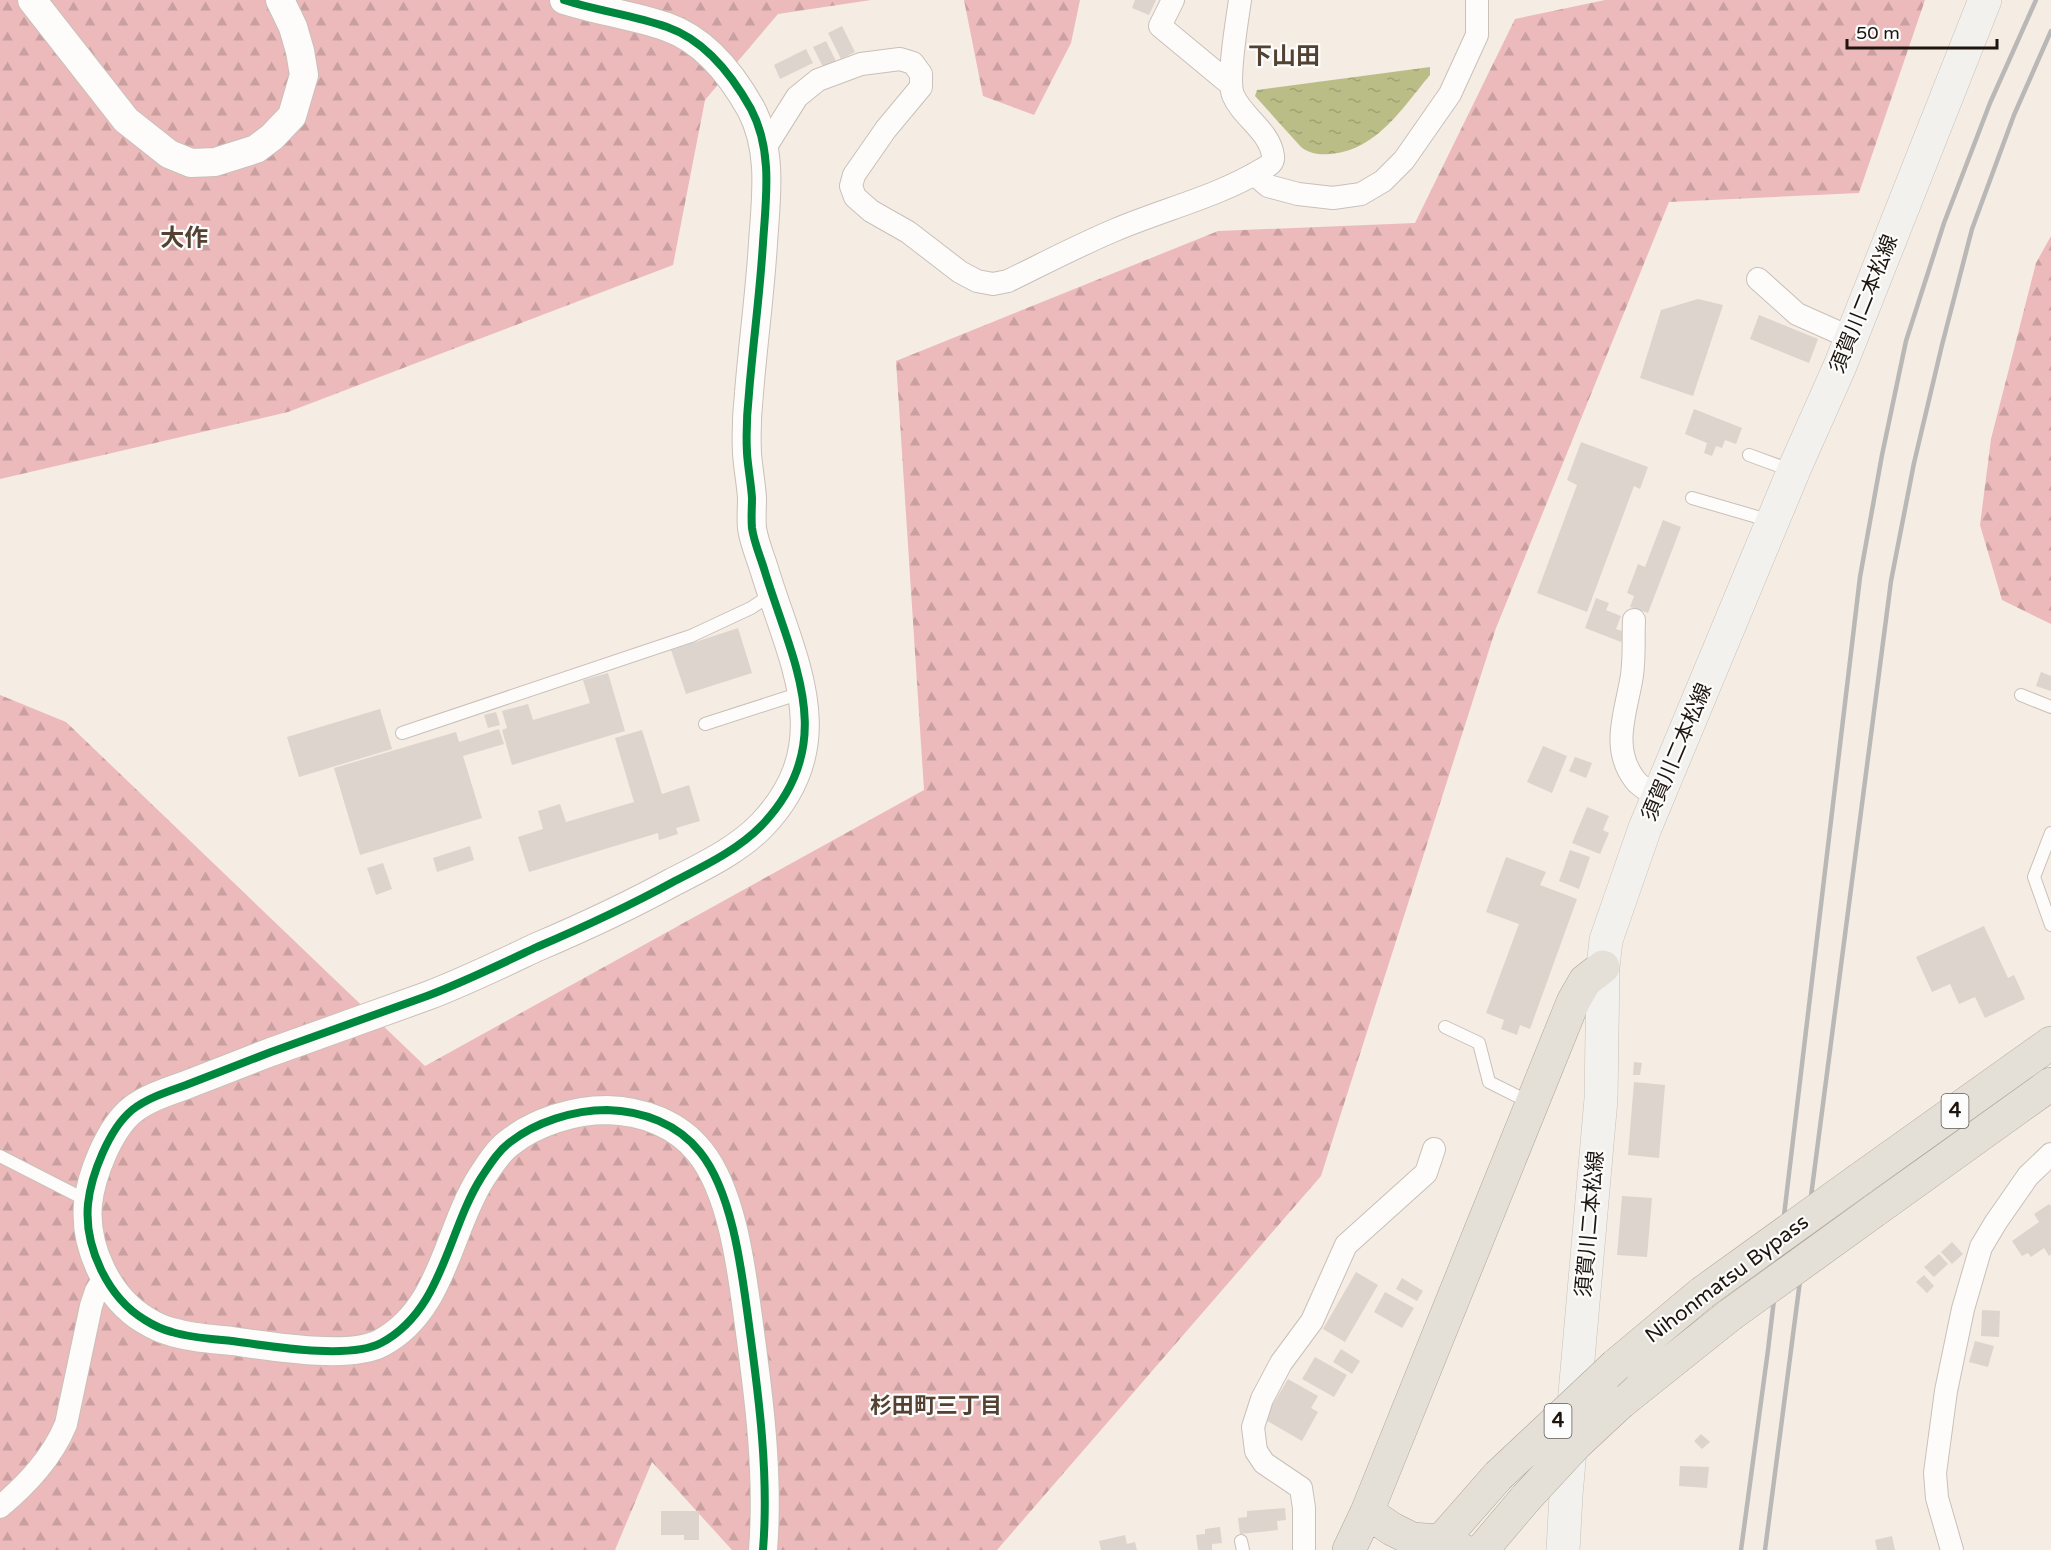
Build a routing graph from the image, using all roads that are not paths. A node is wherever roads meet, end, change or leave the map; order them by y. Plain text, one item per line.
1 (32, 0) edge
2 (280, 0) edge
3 (564, 0) edge
4 (1173, 0) edge
5 (1240, 0) edge
6 (1477, 0) edge
7 (1985, 0) edge
8 (1230, 84) junction
9 (765, 148) junction
10 (1254, 174) junction
11 (1758, 279) dead end
12 (1851, 339) junction
13 (1749, 455) dead end
14 (1794, 471) junction
15 (1692, 498) dead end
16 (1773, 522) junction
17 (772, 594) junction
18 (1634, 620) dead end
19 (801, 693) junction
20 (2021, 695) dead end
21 (2051, 707) edge
22 (705, 724) dead end
23 (402, 733) dead end
24 (1658, 796) junction
25 (2051, 833) edge
26 (2051, 925) edge
27 (1603, 967) junction
28 (1445, 1028) dead end
29 (2051, 1043) edge
30 (2051, 1084) edge
31 (1532, 1104) junction
32 (1434, 1149) dead end
33 (2051, 1154) edge
34 (0, 1156) edge
35 (88, 1201) junction
36 (105, 1277) junction
37 (0, 1507) edge
38 (1367, 1512) junction
39 (1445, 1547) edge
40 (763, 1550) edge
41 (1304, 1550) edge
42 (1349, 1550) edge
43 (1482, 1550) edge
44 (1563, 1550) edge
45 (1952, 1550) edge

1 - 2 street
3 - 9 street
4 - 8 street
5 - 8 street
6 - 10 street
7 - 12 main road, 須賀川二本松線
8 - 10 street
9 - 10 street
9 - 17 street
11 - 12 street
12 - 14 main road, 須賀川二本松線
13 - 14 lane
14 - 16 main road, 須賀川二本松線
15 - 16 lane
16 - 24 main road, 須賀川二本松線
17 - 19 street
17 - 23 lane
18 - 24 street
19 - 22 lane
19 - 35 street
20 - 21 lane
24 - 27 main road, 須賀川二本松線
25 - 26 lane
27 - 31 highway
27 - 44 main road, 須賀川二本松線
28 - 31 lane
29 - 39 highway, Nihonmatsu Bypass / 4, bridge
30 - 43 highway, Nihonmatsu Bypass / 4, bridge
31 - 38 highway
32 - 41 street
33 - 45 street
34 - 35 lane
35 - 36 street
36 - 37 street
36 - 40 street
38 - 39 highway
38 - 42 highway

